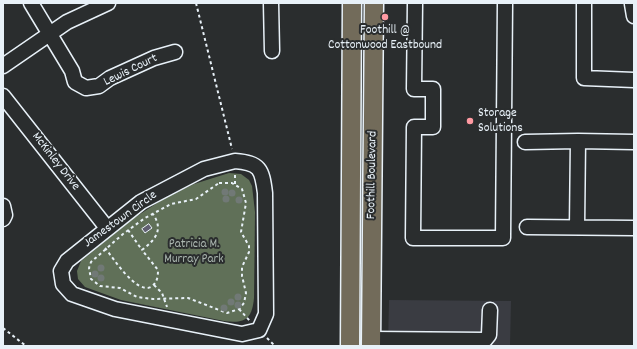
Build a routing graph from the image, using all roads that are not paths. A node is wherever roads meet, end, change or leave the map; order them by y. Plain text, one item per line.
1 (31, 3) edge
2 (108, 3) edge
3 (271, 3) edge
4 (352, 3) edge
5 (374, 3) edge
6 (415, 3) edge
7 (506, 3) edge
8 (584, 3) edge
9 (51, 34) junction
10 (272, 51) dead end
11 (175, 52) dead end
12 (3, 66) edge
13 (634, 80) edge
14 (3, 96) edge
15 (578, 141) junction
16 (525, 142) dead end
17 (634, 142) edge
18 (3, 206) edge
19 (3, 219) edge
20 (527, 227) dead end
21 (578, 227) junction
22 (107, 228) junction
23 (634, 228) edge
24 (490, 310) dead end
25 (371, 343) edge
26 (350, 346) edge

1 - 9 street
2 - 9 street
3 - 10 street
4 - 26 main road, Foothill Boulevard
5 - 25 main road, Foothill Boulevard
6 - 7 street
8 - 13 street
9 - 11 street, Lewis Court
9 - 12 street
14 - 22 street, McKinley Drive
15 - 16 street
15 - 17 street
15 - 21 street
18 - 19 street
20 - 21 street
21 - 23 street
22 - 22 street, Jamestown Circle
24 - 25 street

